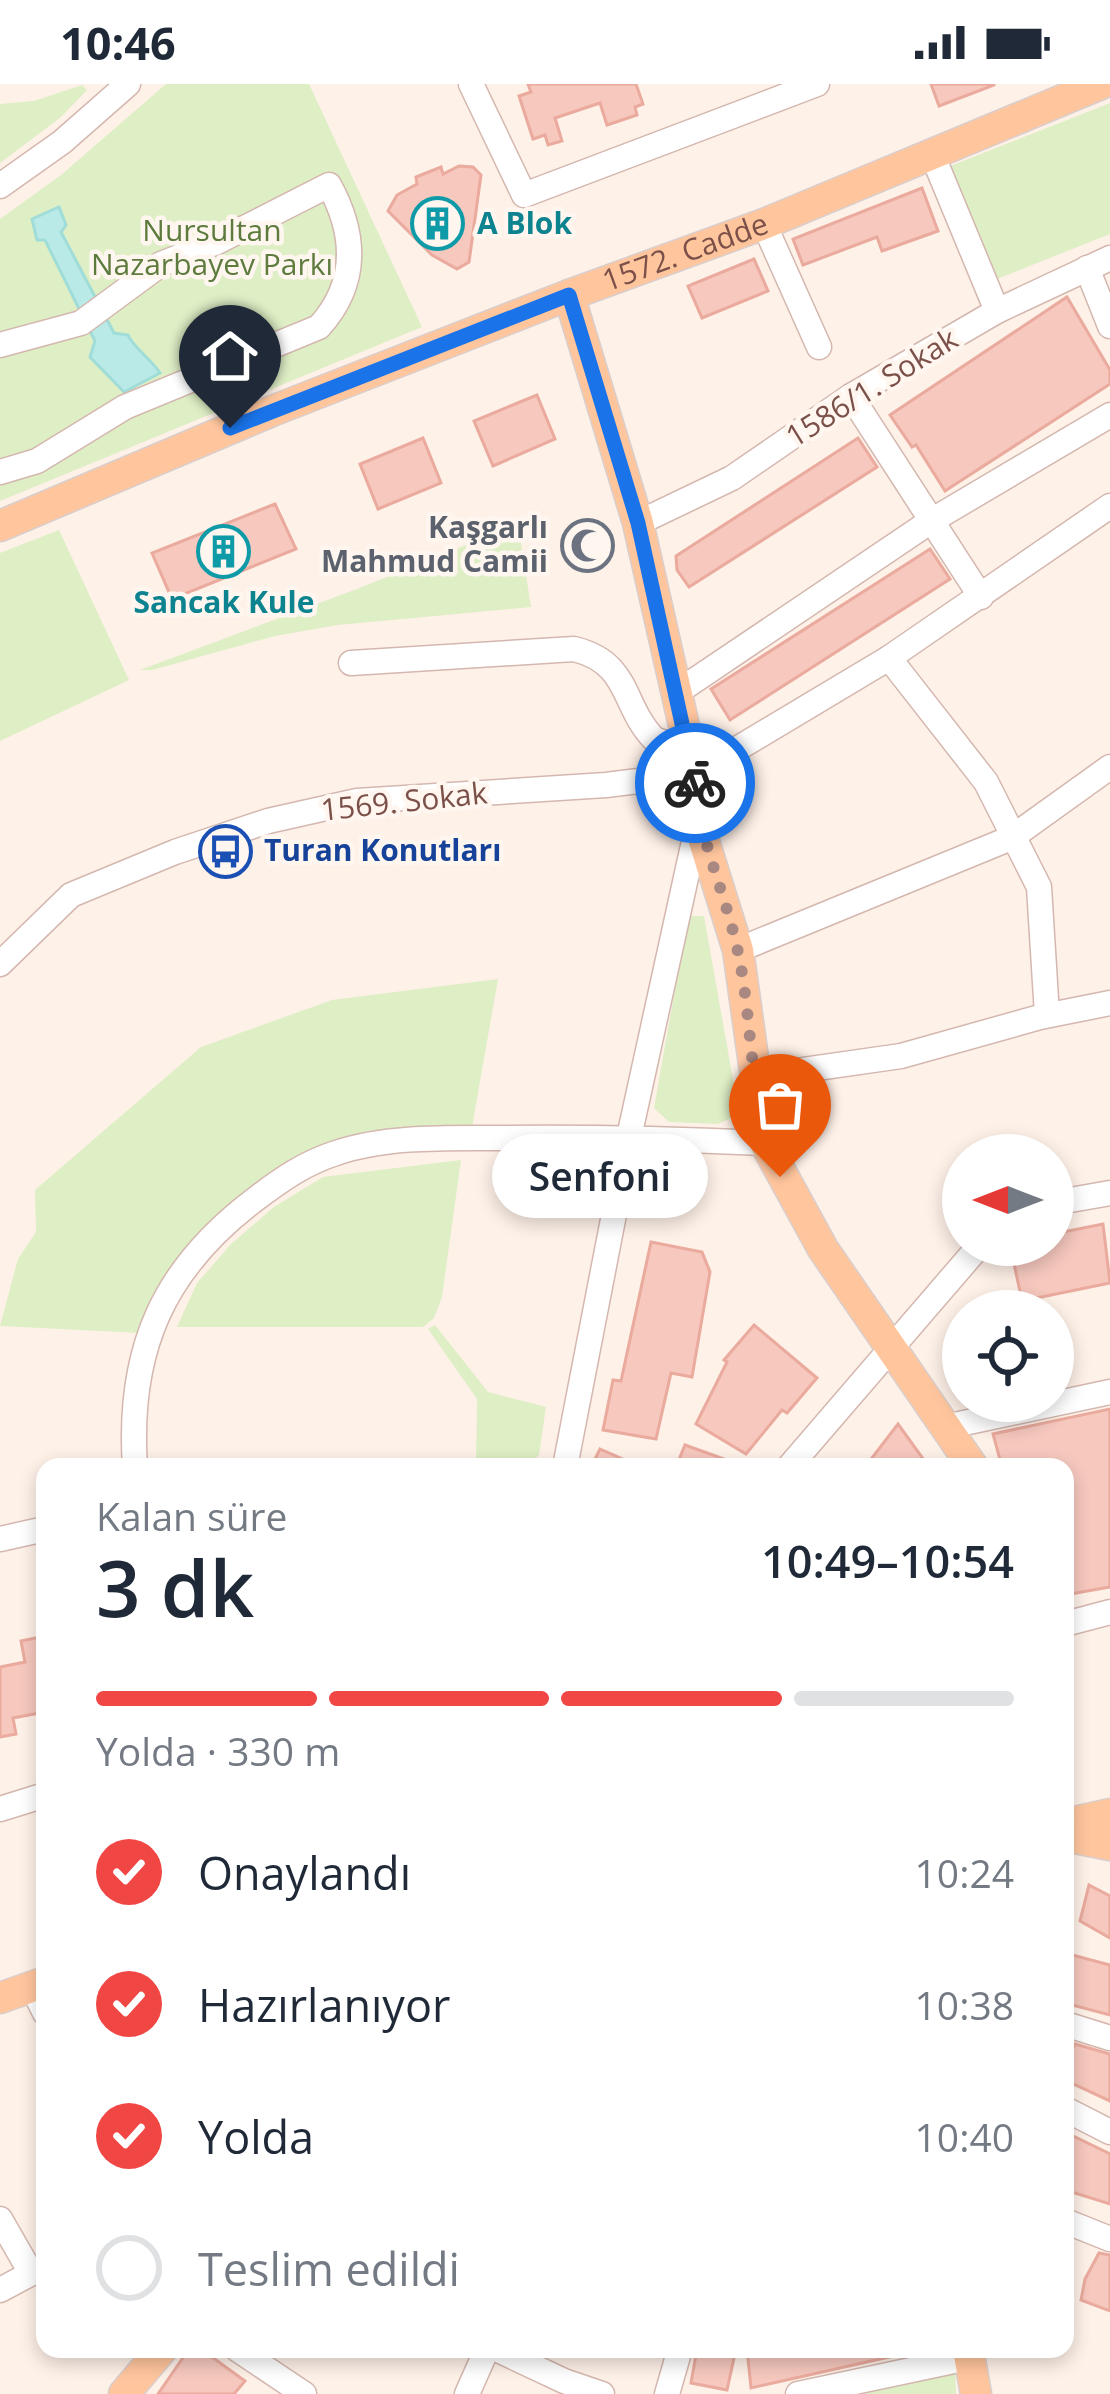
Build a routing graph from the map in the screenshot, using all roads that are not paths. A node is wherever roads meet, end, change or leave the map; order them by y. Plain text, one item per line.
1 (128, 84) edge
2 (470, 84) edge
3 (817, 84) edge
4 (1101, 84) edge
5 (932, 154) junction
6 (0, 186) edge
7 (764, 224) junction
8 (1098, 263) edge
9 (569, 295) junction
10 (997, 311) junction
11 (1110, 326) edge
12 (0, 345) edge
13 (819, 347) dead end
14 (851, 396) junction
15 (1110, 415) edge
16 (0, 472) edge
17 (1110, 506) edge
18 (932, 521) junction
19 (638, 523) junction
20 (0, 526) edge
21 (981, 597) junction
22 (889, 658) junction
23 (351, 663) dead end
24 (676, 692) junction
25 (687, 742) junction
26 (1110, 767) edge
27 (694, 774) junction
28 (698, 822) junction
29 (1011, 838) junction
30 (738, 950) junction
31 (3, 960) edge
32 (1110, 1003) edge
33 (1047, 1015) junction
34 (755, 1077) junction
35 (628, 1137) junction
36 (765, 1143) junction
37 (1110, 1193) edge
38 (1074, 1199) edge
39 (962, 1266) edge
40 (891, 1351) junction
41 (1110, 1392) edge
42 (945, 1427) junction
43 (135, 1458) edge
44 (567, 1458) edge
45 (797, 1458) edge
46 (967, 1458) edge
47 (36, 1531) edge
48 (0, 1539) edge
49 (1110, 1612) edge
50 (1074, 1622) edge
51 (36, 1798) edge
52 (0, 1809) edge
53 (1110, 1815) edge
54 (1074, 1822) edge
55 (1074, 1838) edge
56 (1110, 1842) edge
57 (36, 1994) edge
58 (0, 1998) edge
59 (1074, 2027) edge
60 (1110, 2038) edge
61 (1074, 2114) edge
62 (1110, 2132) edge
63 (0, 2219) edge
64 (1074, 2225) edge
65 (1110, 2239) edge
66 (36, 2267) edge
67 (36, 2271) edge
68 (0, 2290) edge
69 (154, 2358) edge
70 (250, 2358) edge
71 (483, 2358) edge
72 (516, 2358) edge
73 (677, 2358) edge
74 (951, 2358) edge
75 (969, 2358) edge
76 (595, 2393) edge
77 (124, 2394) edge
78 (304, 2394) edge
79 (467, 2394) edge
80 (667, 2394) edge
81 (799, 2394) edge
82 (976, 2394) edge

1 - 6 street
2 - 3 street
4 - 5 main road, 1572. Cadde
5 - 7 main road, 1572. Cadde
5 - 10 street
7 - 9 main road, 1572. Cadde
7 - 13 street
8 - 10 street, 1586/1. Sokak
8 - 11 street
9 - 19 main road
9 - 20 main road, 1572. Cadde
10 - 14 street, 1586/1. Sokak
12 - 16 street
14 - 18 street
14 - 19 street, 1586/1. Sokak
15 - 18 street
17 - 21 street
18 - 21 street
18 - 24 street
19 - 24 main road
21 - 22 street
22 - 27 street
22 - 29 street
23 - 25 street
24 - 25 main road
25 - 27 main road
26 - 29 street
27 - 28 main road
27 - 31 street, 1569. Sokak
28 - 30 main road
28 - 35 street
29 - 30 street
29 - 33 street
30 - 34 main road
32 - 33 street
33 - 34 street
34 - 36 main road
35 - 36 street
35 - 43 street
35 - 44 street
36 - 40 main road
37 - 38 street
39 - 40 street
40 - 42 main road
40 - 45 street
41 - 42 street
42 - 46 main road
47 - 48 street
49 - 50 street
51 - 52 street
53 - 54 main road
53 - 56 main road
55 - 56 main road
57 - 58 main road
59 - 60 street
61 - 62 street
63 - 66 street
64 - 65 street
67 - 68 street
69 - 77 main road
70 - 78 street
71 - 79 street
72 - 76 street
73 - 80 street
74 - 81 street
75 - 82 main road

